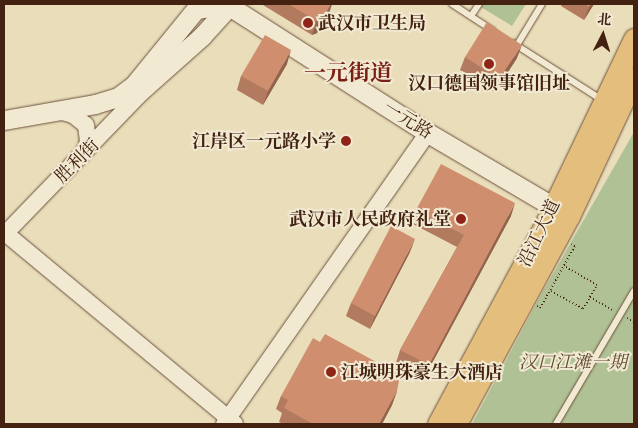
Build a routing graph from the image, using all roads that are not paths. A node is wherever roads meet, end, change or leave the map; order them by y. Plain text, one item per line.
1 (228, 4) edge
2 (452, 4) edge
3 (479, 4) edge
4 (542, 4) edge
5 (471, 16) junction
6 (501, 35) edge
7 (634, 39) edge
8 (509, 40) edge
9 (516, 45) junction
10 (634, 77) edge
11 (136, 91) junction
12 (610, 105) junction
13 (66, 113) junction
14 (4, 120) edge
15 (4, 127) edge
16 (428, 133) junction
17 (83, 154) junction
18 (561, 211) junction
19 (4, 234) edge
20 (634, 291) edge
21 (229, 423) edge
22 (438, 424) edge
23 (456, 424) edge
24 (556, 424) edge

1 - 11 main road, 胜利街
1 - 16 main road, 一元路
2 - 5 lane
3 - 5 lane
4 - 9 lane
5 - 6 lane
7 - 12 main road, 沿江大道
8 - 9 lane
9 - 12 lane
10 - 12 main road, 沿江大道
11 - 13 main road
11 - 17 street, 胜利街
12 - 18 main road, 沿江大道
13 - 14 main road
13 - 15 main road
13 - 17 street
16 - 18 main road, 一元路
16 - 21 street
17 - 19 street, 胜利街
18 - 22 main road, 沿江大道
18 - 23 main road, 沿江大道
19 - 21 street
20 - 24 lane

